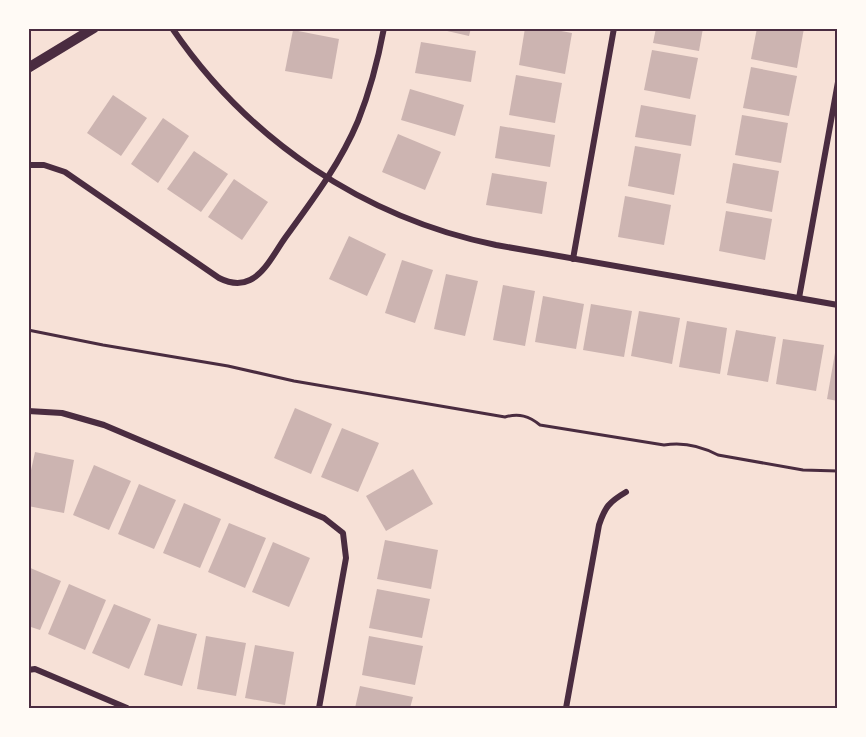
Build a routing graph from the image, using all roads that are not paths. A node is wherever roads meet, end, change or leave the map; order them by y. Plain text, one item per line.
1 (94, 28) edge
2 (172, 28) edge
3 (384, 28) edge
4 (614, 28) edge
5 (28, 68) edge
6 (837, 82) edge
7 (28, 165) edge
8 (328, 178) junction
9 (573, 259) junction
10 (799, 298) junction
11 (837, 305) edge
12 (28, 411) edge
13 (626, 492) dead end
14 (28, 670) edge
15 (127, 708) edge
16 (319, 708) edge
17 (566, 708) edge

1 - 5 street
2 - 8 street
3 - 8 street
4 - 9 street
6 - 10 street
7 - 8 street
8 - 9 street
9 - 10 street
10 - 11 street
12 - 16 street
13 - 17 street
14 - 15 street

